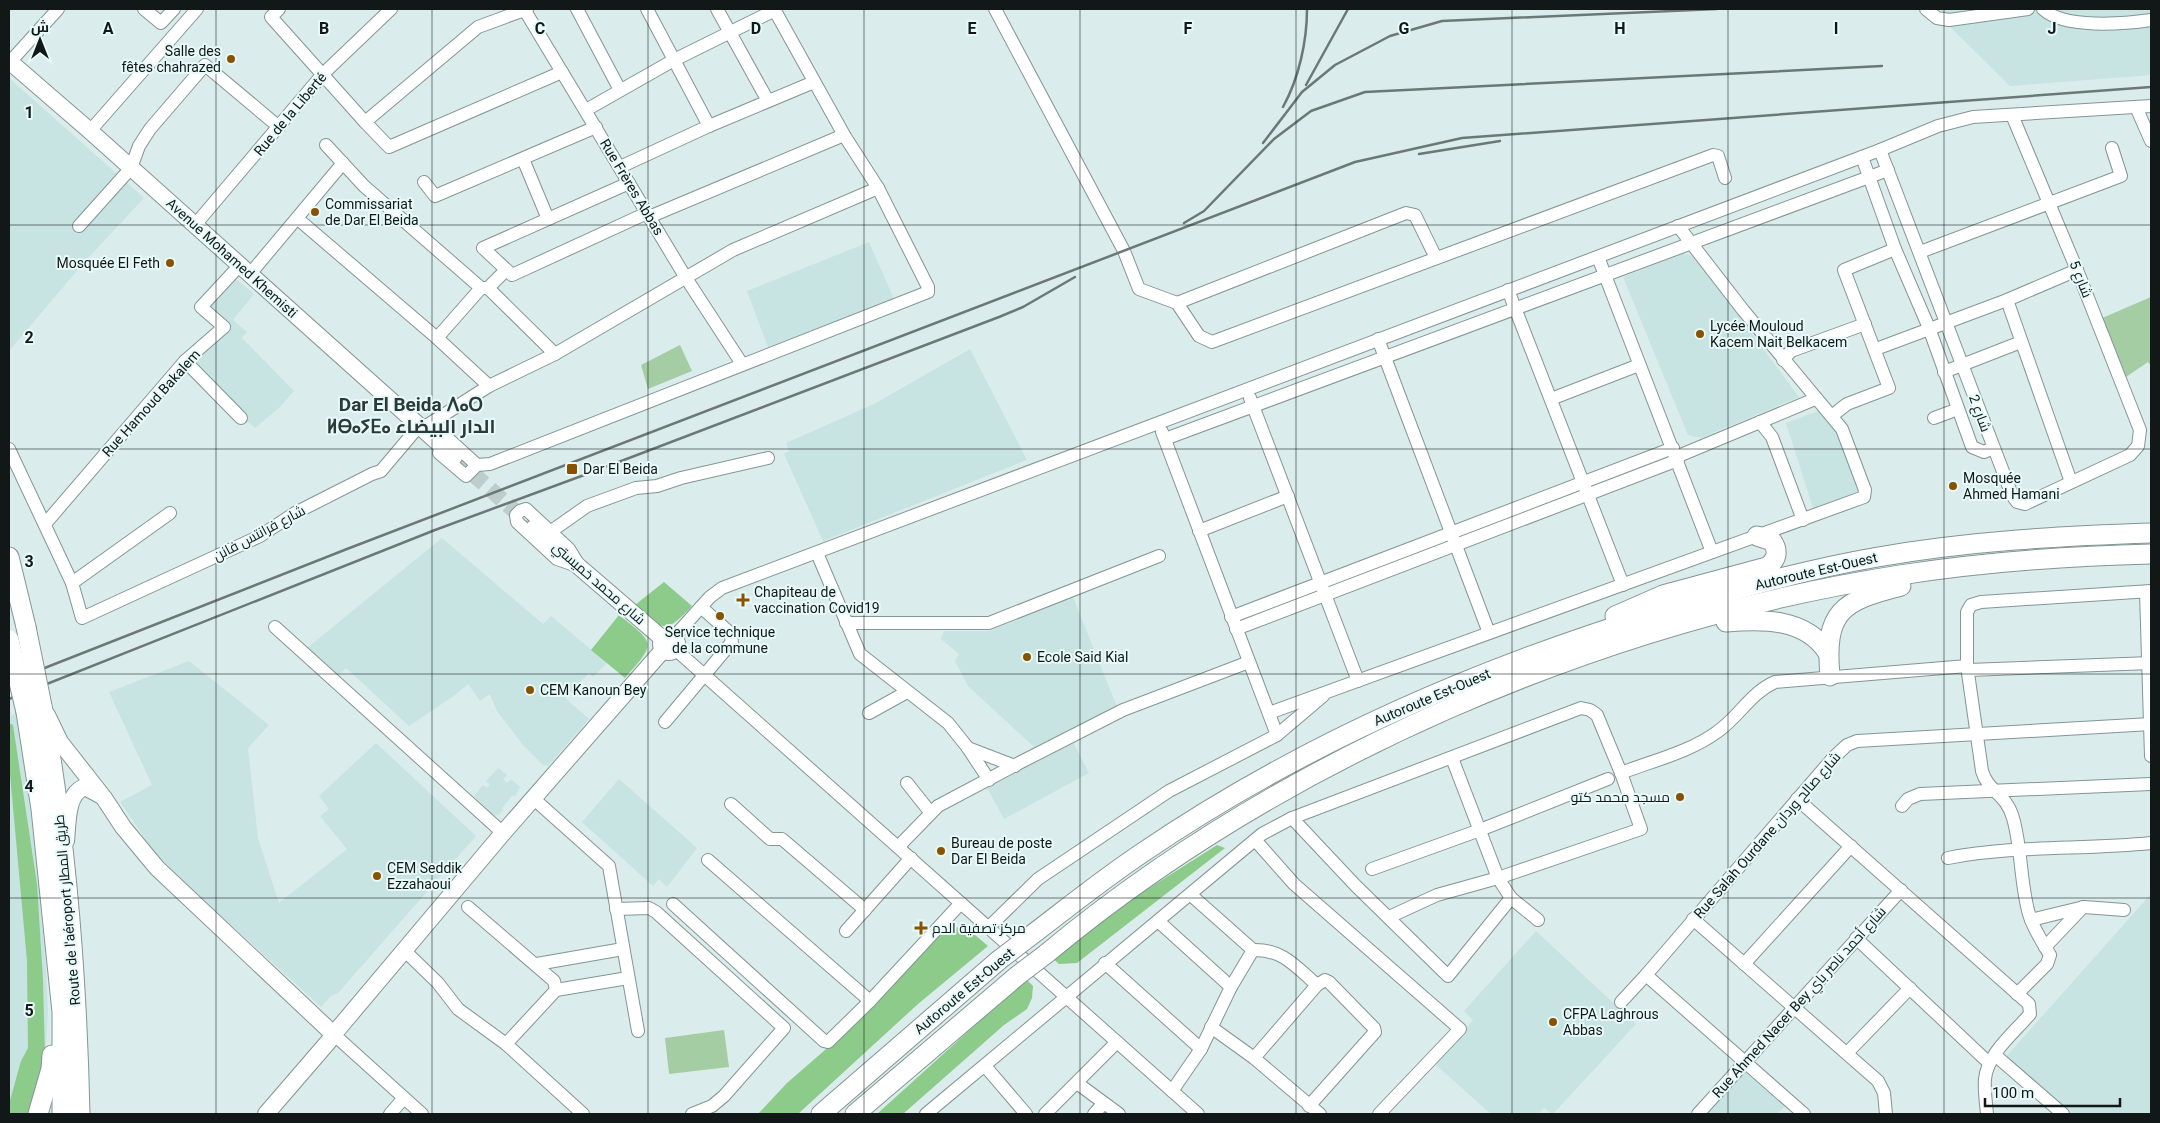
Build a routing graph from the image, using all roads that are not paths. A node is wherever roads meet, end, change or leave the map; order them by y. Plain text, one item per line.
1 (58, 9) edge
2 (144, 9) edge
3 (174, 9) edge
4 (197, 9) edge
5 (279, 9) edge
6 (391, 9) edge
7 (526, 9) edge
8 (576, 9) edge
9 (647, 9) edge
10 (717, 9) edge
11 (774, 9) edge
12 (995, 9) edge
13 (1926, 9) edge
14 (2028, 9) edge
15 (2043, 9) edge
16 (2151, 20) edge
17 (161, 23) junction
18 (730, 32) junction
19 (175, 34) junction
20 (674, 60) junction
21 (9, 62) edge
22 (562, 72) junction
23 (323, 74) junction
24 (814, 82) junction
25 (620, 90) junction
26 (768, 102) junction
27 (2151, 106) edge
28 (2136, 107) junction
29 (586, 110) junction
30 (2012, 115) junction
31 (365, 122) junction
32 (709, 126) junction
33 (280, 127) junction
34 (596, 127) junction
35 (90, 131) junction
36 (844, 135) junction
37 (2151, 141) edge
38 (326, 145) dead end
39 (2112, 148) dead end
40 (1880, 150) junction
41 (1862, 157) junction
42 (524, 159) junction
43 (343, 163) junction
44 (620, 167) junction
45 (131, 168) junction
46 (1888, 170) junction
47 (1870, 177) junction
48 (1725, 178) dead end
49 (424, 182) dead end
50 (629, 183) junction
51 (878, 188) junction
52 (2049, 204) junction
53 (648, 215) junction
54 (298, 219) junction
55 (548, 219) junction
56 (195, 225) junction
57 (79, 226) dead end
58 (1678, 226) junction
59 (1691, 243) junction
60 (1895, 250) junction
61 (1920, 252) junction
62 (1598, 256) junction
63 (1436, 258) junction
64 (245, 270) junction
65 (2077, 270) junction
66 (505, 271) junction
67 (1605, 275) junction
68 (686, 278) junction
69 (485, 288) junction
70 (1508, 290) junction
71 (2007, 300) junction
72 (1177, 303) junction
73 (1515, 308) junction
74 (1945, 322) junction
75 (1865, 324) junction
76 (1929, 328) junction
77 (437, 338) junction
78 (1378, 339) junction
79 (2021, 342) junction
80 (1876, 349) junction
81 (555, 354) junction
82 (1385, 357) junction
83 (1783, 360) junction
84 (185, 361) junction
85 (742, 364) junction
86 (1639, 365) junction
87 (1962, 366) junction
88 (1944, 372) junction
89 (489, 386) junction
90 (1247, 388) junction
91 (1551, 399) junction
92 (1815, 399) junction
93 (1253, 406) junction
94 (1958, 409) junction
95 (1833, 416) junction
96 (241, 418) dead end
97 (1934, 418) dead end
98 (1159, 422) junction
99 (1760, 422) junction
100 (417, 425) junction
101 (1165, 439) junction
102 (1993, 448) junction
103 (9, 449) edge
104 (1676, 455) junction
105 (454, 457) tunnel mouth
106 (768, 458) dead end
107 (477, 465) junction
108 (1583, 482) junction
109 (2071, 482) junction
110 (1588, 494) junction
111 (1288, 496) junction
112 (170, 513) dead end
113 (1803, 520) junction
114 (45, 524) junction
115 (534, 528) tunnel mouth
116 (1199, 531) junction
117 (550, 532) junction
118 (2151, 532) edge
119 (1451, 533) junction
120 (1757, 536) junction
121 (1456, 545) junction
122 (1712, 552) junction
123 (817, 553) junction
124 (2151, 554) edge
125 (1159, 556) dead end
126 (9, 557) edge
127 (1995, 564) junction
128 (580, 567) junction
129 (1321, 582) junction
130 (72, 583) junction
131 (1623, 585) junction
132 (2148, 592) edge
133 (1326, 595) junction
134 (701, 607) junction
135 (1231, 617) junction
136 (846, 623) junction
137 (1680, 625) junction
138 (275, 627) dead end
139 (1236, 629) junction
140 (1490, 633) junction
141 (9, 640) edge
142 (669, 644) junction
143 (1550, 648) junction
144 (1828, 653) junction
145 (1249, 662) junction
146 (2149, 663) edge
147 (1968, 668) junction
148 (705, 676) junction
149 (1830, 676) junction
150 (1358, 680) junction
151 (1330, 691) junction
152 (907, 692) junction
153 (34, 709) junction
154 (869, 713) dead end
155 (1269, 713) junction
156 (665, 722) dead end
157 (2150, 724) edge
158 (1977, 733) junction
159 (1277, 735) junction
160 (968, 748) junction
161 (2151, 756) edge
162 (1452, 758) junction
163 (1015, 766) junction
164 (1621, 773) junction
165 (1608, 779) dead end
166 (989, 780) junction
167 (907, 783) dead end
168 (2151, 784) edge
169 (1997, 791) junction
170 (104, 798) junction
171 (534, 798) junction
172 (1797, 798) junction
173 (731, 804) dead end
174 (1902, 806) dead end
175 (930, 812) junction
176 (1292, 818) junction
177 (1480, 830) junction
178 (503, 833) junction
179 (1256, 841) junction
180 (2151, 844) edge
181 (1851, 846) junction
182 (898, 847) junction
183 (2018, 850) junction
184 (64, 855) junction
185 (911, 858) junction
186 (1948, 858) dead end
187 (708, 860) dead end
188 (1372, 869) dead end
189 (1498, 878) junction
190 (1900, 890) junction
191 (1191, 895) junction
192 (1512, 898) junction
193 (52, 899) junction
194 (961, 903) junction
195 (673, 904) dead end
196 (468, 907) dead end
197 (2084, 907) junction
198 (616, 909) junction
199 (865, 910) junction
200 (2124, 910) dead end
201 (1389, 917) junction
202 (1693, 919) junction
203 (1538, 920) dead end
204 (2031, 920) junction
205 (1158, 921) junction
206 (989, 928) junction
207 (846, 931) dead end
208 (1856, 938) junction
209 (2045, 947) junction
210 (623, 949) junction
211 (1254, 950) junction
212 (405, 951) junction
213 (537, 964) junction
214 (1105, 964) junction
215 (1744, 964) junction
216 (1646, 975) junction
217 (628, 978) junction
218 (1317, 985) junction
219 (1231, 987) junction
220 (1910, 988) junction
221 (556, 990) junction
222 (2017, 994) junction
223 (1066, 996) junction
224 (870, 1001) junction
225 (1621, 1002) dead end
226 (1794, 1008) junction
227 (1211, 1026) junction
228 (638, 1031) dead end
229 (334, 1035) junction
230 (1117, 1042) junction
231 (506, 1044) junction
232 (1201, 1049) junction
233 (1847, 1053) junction
234 (1254, 1058) junction
235 (1992, 1059) junction
236 (1745, 1062) junction
237 (985, 1066) junction
238 (1077, 1083) junction
239 (1172, 1091) junction
240 (404, 1098) junction
241 (1103, 1104) junction
242 (1312, 1111) edge
243 (1796, 1111) edge
244 (38, 1114) edge
245 (62, 1114) edge
246 (80, 1114) edge
247 (266, 1114) edge
248 (390, 1114) edge
249 (422, 1114) edge
250 (583, 1114) edge
251 (692, 1114) edge
252 (821, 1114) edge
253 (855, 1114) edge
254 (926, 1114) edge
255 (1025, 1114) edge
256 (1045, 1114) edge
257 (1094, 1114) edge
258 (1118, 1114) edge
259 (1198, 1114) edge
260 (1378, 1114) edge
261 (1698, 1114) edge
262 (1886, 1114) edge
263 (1987, 1114) edge
264 (2062, 1114) edge

1 - 21 street
2 - 17 street
3 - 17 street
4 - 19 street
5 - 23 street
6 - 23 street, Rue de la Liberté
7 - 22 street, Rue Frères Abbas
7 - 31 street
8 - 25 street
9 - 20 street
10 - 18 street
11 - 18 street
11 - 24 street
12 - 72 street
13 - 14 street
15 - 16 street
17 - 19 street
18 - 20 street
18 - 26 street
19 - 35 street
20 - 25 street
20 - 32 street
21 - 35 main road, Avenue Mohamed Khemisti
22 - 29 street, Rue Frères Abbas
22 - 31 street
23 - 31 street
23 - 33 street, Rue de la Liberté
24 - 26 street
24 - 36 street
25 - 29 street
26 - 32 street
27 - 28 street
28 - 30 street
28 - 37 street
29 - 34 street, Rue Frères Abbas
30 - 40 street
30 - 52 street, شارع 5
32 - 44 street
33 - 45 street
33 - 56 street, Rue de la Liberté
34 - 42 street
34 - 44 street, Rue Frères Abbas
35 - 45 main road, Avenue Mohamed Khemisti
36 - 51 street
36 - 53 street
38 - 43 street
39 - 52 street
40 - 41 street
40 - 46 street, شارع 2
41 - 47 street, شارع 2
41 - 58 street
42 - 49 street
42 - 55 street
43 - 54 street
43 - 69 street
44 - 50 street, Rue Frères Abbas
45 - 56 main road, Avenue Mohamed Khemisti
45 - 57 street
46 - 47 street
46 - 61 street, شارع 2
47 - 59 street
47 - 60 street, شارع 2
48 - 63 street
50 - 53 street, Rue Frères Abbas
50 - 55 street
51 - 68 street, شارع فرانتس فانن
51 - 85 street
52 - 61 street
52 - 65 street, شارع 5
53 - 66 street
53 - 68 street, Rue Frères Abbas
54 - 64 street
54 - 77 street
55 - 66 street
56 - 64 main road, Avenue Mohamed Khemisti
58 - 59 street
58 - 62 street
59 - 67 street
59 - 83 street
60 - 75 street
60 - 76 street, شارع 2
61 - 74 street, شارع 2
62 - 67 street
62 - 70 street
63 - 72 street
63 - 72 street
64 - 84 street, Rue Hamoud Bakalem
64 - 100 main road, Avenue Mohamed Khemisti
65 - 71 street
65 - 109 street, شارع 5
66 - 69 street
67 - 73 street
67 - 86 street
68 - 81 street, شارع فرانتس فانن
68 - 85 street, Rue Frères Abbas
69 - 77 street
69 - 81 street
70 - 73 street
70 - 78 street
71 - 74 street
71 - 79 street
73 - 82 street
73 - 91 street
74 - 76 street
74 - 87 street, شارع 2
75 - 80 street
75 - 83 street
76 - 80 street
76 - 88 street, شارع 2
77 - 89 street
78 - 82 street
78 - 90 street
79 - 87 street
79 - 109 street
80 - 95 street
81 - 89 street, شارع فرانتس فانن
82 - 93 street
82 - 119 street
83 - 92 street
84 - 96 street
84 - 114 street, Rue Hamoud Bakalem
85 - 107 street
86 - 91 street
86 - 104 street
87 - 88 street
87 - 102 street, شارع 2
88 - 94 street, شارع 2
89 - 100 street, شارع فرانتس فانن
90 - 93 street
90 - 98 street
91 - 108 street
92 - 95 street
92 - 99 street
93 - 101 street
93 - 111 street
94 - 97 street
94 - 102 street, شارع 2
95 - 113 street
98 - 101 street
98 - 123 street
99 - 104 street
99 - 113 street
100 - 105 main road, Avenue Mohamed Khemisti
100 - 107 street
100 - 107 street
100 - 130 street, شارع فرانتس فانن
101 - 116 street
102 - 109 street
103 - 114 street
104 - 108 street
104 - 110 street
104 - 122 street
106 - 117 street
108 - 110 street
108 - 119 street
110 - 121 street
110 - 131 street
111 - 116 street
111 - 129 street
112 - 130 street
113 - 120 street
114 - 130 street
115 - 128 main road, شارع محمد خميستي
116 - 135 street
117 - 128 street
117 - 128 street
118 - 143 highway, Autoroute Est-Ouest
119 - 121 street
119 - 129 street
120 - 122 street
120 - 143 highway
121 - 133 street
121 - 140 street
122 - 131 street
123 - 134 street
123 - 136 street
124 - 127 highway, Autoroute Est-Ouest
125 - 136 street
126 - 153 highway, bridge
127 - 137 highway, Autoroute Est-Ouest
127 - 144 highway
128 - 142 main road, شارع محمد خميستي
129 - 133 street
129 - 135 street
131 - 140 street
132 - 146 street
132 - 147 street
133 - 139 street
133 - 150 street
134 - 142 street
134 - 148 street
135 - 139 street
136 - 152 street
137 - 144 highway
137 - 253 highway, Autoroute Est-Ouest, bridge
138 - 178 street
139 - 145 street
140 - 150 street
141 - 153 highway, bridge
142 - 148 street
142 - 171 main road
143 - 252 highway, Autoroute Est-Ouest, bridge
144 - 149 highway
145 - 155 street
145 - 163 street
146 - 147 street
146 - 157 street
147 - 149 street
147 - 158 street
148 - 156 street
148 - 182 street
149 - 164 street
150 - 151 street
151 - 155 street
151 - 159 street
152 - 154 street
152 - 160 street
153 - 170 main road
153 - 184 highway, Route de l'aéroport طريق المطار
153 - 193 highway, Route de l'aéroport طريق المطار
155 - 159 street
157 - 158 street, Rue Salah Ourdane شارع صالح وردان
157 - 161 street
158 - 169 street
158 - 172 street, Rue Salah Ourdane شارع صالح وردان
159 - 206 street
160 - 163 street
160 - 166 street
162 - 164 street
162 - 176 street
162 - 177 street
163 - 166 street
164 - 189 street
165 - 177 street
166 - 175 street
167 - 175 street
168 - 169 street
169 - 174 street
169 - 183 street
170 - 184 main road
170 - 229 main road
171 - 178 main road
171 - 198 street
172 - 181 street
172 - 202 street, Rue Salah Ourdane شارع صالح وردان
173 - 199 street
175 - 182 street
176 - 179 street
176 - 201 street
177 - 188 street
177 - 189 street
178 - 212 main road
179 - 191 street
179 - 260 street
180 - 183 street
181 - 190 street
181 - 215 street
182 - 185 street
183 - 186 street
183 - 204 street
184 - 246 highway, Route de l'aéroport طريق المطار
185 - 194 street
185 - 199 street
187 - 224 street
189 - 192 street
189 - 201 street
190 - 208 street, Rue Ahmed Nacer Bey شارع أحمد ناصر باي
190 - 222 street
191 - 205 street
191 - 211 street
192 - 201 street
192 - 203 street
193 - 244 highway
193 - 245 highway, Route de l'aéroport طريق المطار
194 - 206 street
194 - 224 street
195 - 224 street
196 - 213 street
197 - 200 street
197 - 204 street
197 - 209 street
198 - 210 street
198 - 251 street
199 - 207 street
202 - 215 street
202 - 216 street, Rue Salah Ourdane شارع صالح وردان
204 - 209 street
205 - 214 street
205 - 219 street
206 - 223 street
208 - 220 street
208 - 226 street, Rue Ahmed Nacer Bey شارع أحمد ناصر باي
209 - 222 street
210 - 213 street
210 - 217 street
211 - 218 street
211 - 219 street
212 - 229 main road
212 - 231 street
213 - 221 street
214 - 223 street
214 - 232 street
215 - 226 street
216 - 225 street, Rue Salah Ourdane شارع صالح وردان
216 - 236 street
217 - 221 street
217 - 228 street
218 - 234 street
218 - 242 street
219 - 227 street
220 - 233 street
220 - 235 street
221 - 231 street
222 - 235 street
223 - 230 street
223 - 237 street
226 - 233 street
226 - 236 street, Rue Ahmed Nacer Bey شارع أحمد ناصر باي
227 - 232 street
227 - 234 street
229 - 240 street
229 - 247 main road
230 - 238 street
230 - 239 street
231 - 250 street
232 - 239 street
233 - 262 street
234 - 242 street
235 - 263 street
235 - 264 street
236 - 243 street
236 - 261 street, Rue Ahmed Nacer Bey شارع أحمد ناصر باي
237 - 254 street
237 - 255 street
238 - 241 street
238 - 256 street
239 - 259 street
240 - 248 street
240 - 249 street
241 - 257 street
241 - 258 street

